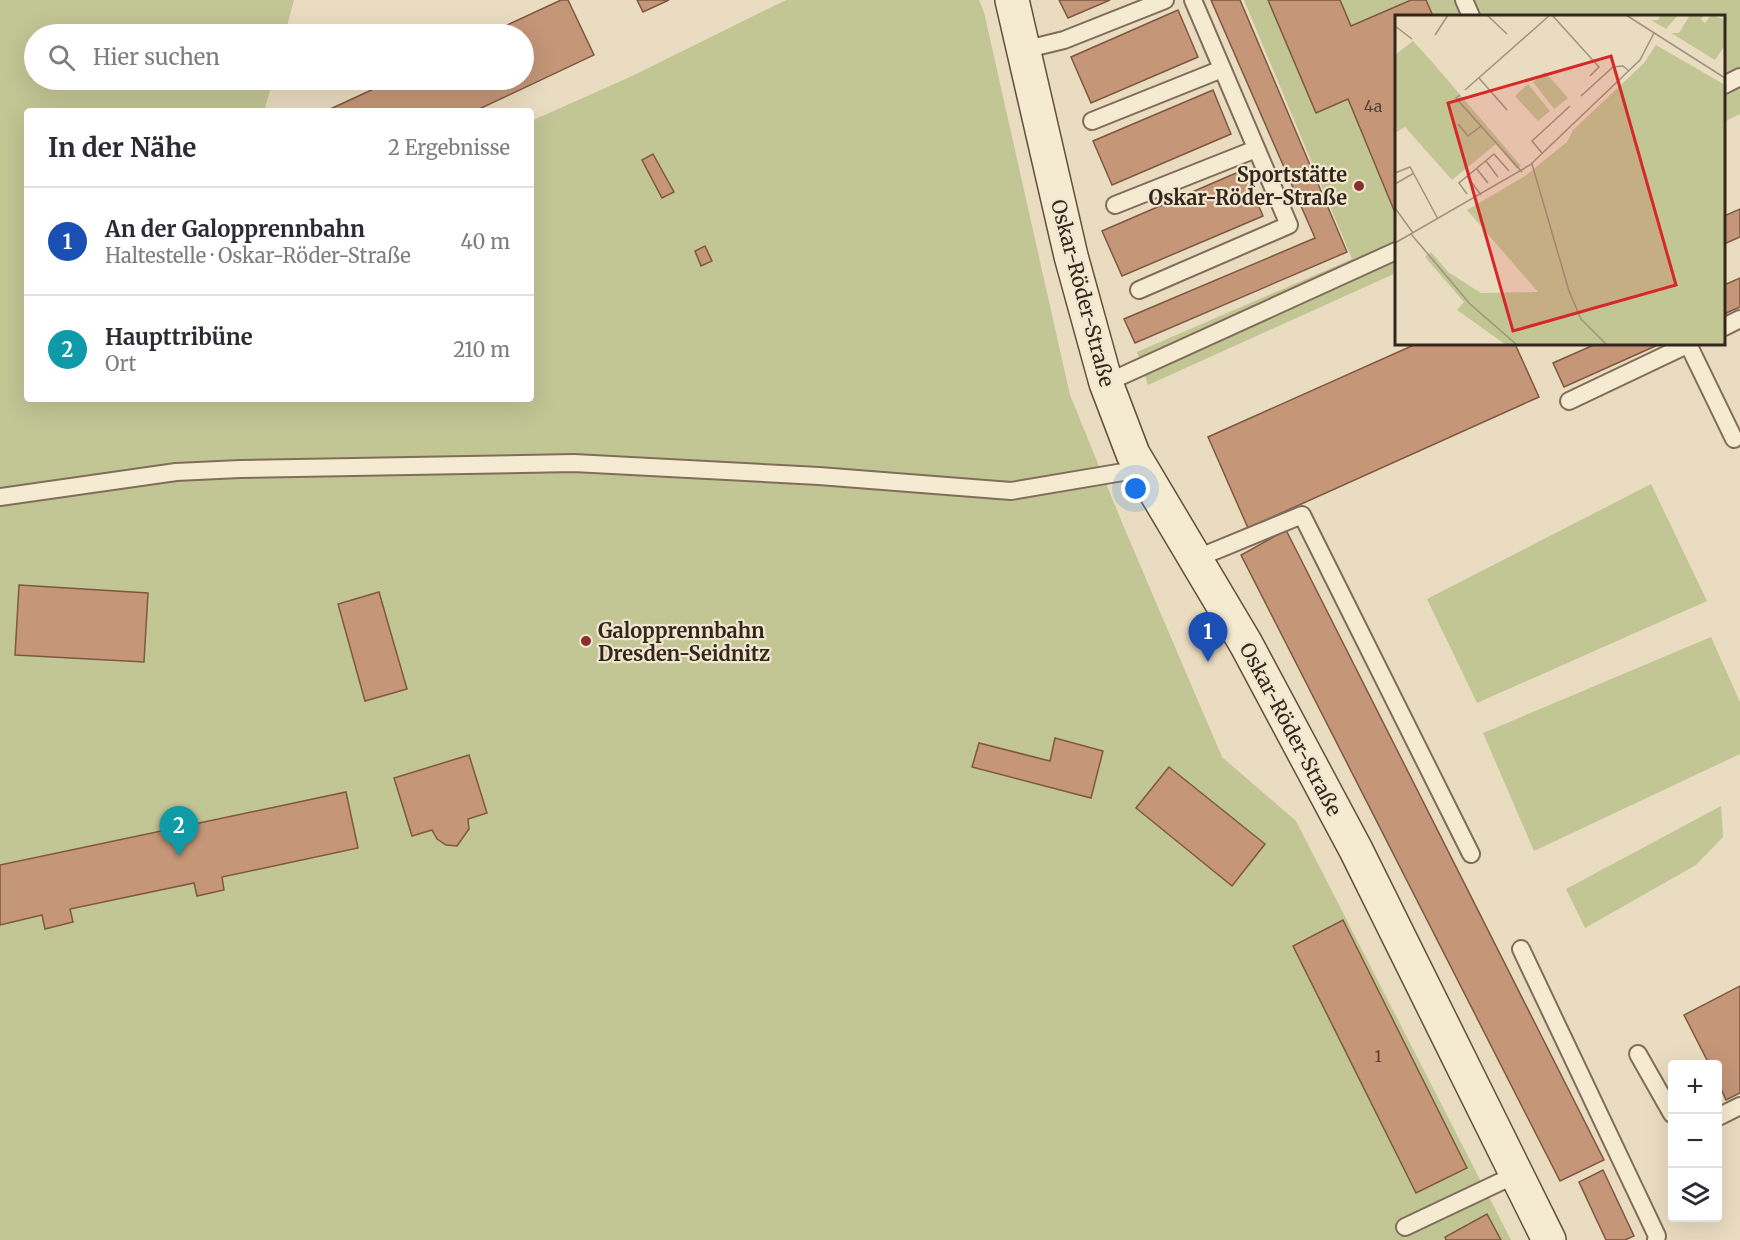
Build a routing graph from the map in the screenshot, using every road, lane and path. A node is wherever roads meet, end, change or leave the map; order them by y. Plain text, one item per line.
1 (1012, 0) edge
2 (1164, 0) edge
3 (1193, 0) edge
4 (1464, 0) edge
5 (1471, 15) edge
6 (1023, 50) junction
7 (1222, 69) junction
8 (1740, 77) edge
9 (1725, 84) edge
10 (1092, 121) dead end
11 (1256, 149) junction
12 (1115, 205) dead end
13 (1395, 251) edge
14 (1139, 290) dead end
15 (1740, 319) edge
16 (1725, 326) edge
17 (1686, 345) edge
18 (1688, 345) edge
19 (1106, 383) junction
20 (1569, 401) dead end
21 (1734, 439) dead end
22 (1141, 469) junction
23 (0, 496) edge
24 (1195, 559) junction
25 (1471, 854) dead end
26 (1521, 949) dead end
27 (1638, 1054) dead end
28 (1740, 1106) edge
29 (1668, 1107) edge
30 (1722, 1115) edge
31 (1517, 1174) junction
32 (1405, 1227) dead end
33 (1549, 1240) edge
34 (1656, 1240) edge

1 - 6 street, Oskar-Röder-Straße
2 - 6 lane
3 - 7 lane
4 - 5 lane
6 - 19 street, Oskar-Röder-Straße
7 - 10 lane
7 - 11 lane
8 - 9 lane
11 - 12 lane
11 - 14 lane
13 - 19 lane
15 - 16 lane
17 - 20 lane
18 - 21 lane
19 - 22 street, Oskar-Röder-Straße
22 - 23 lane
22 - 24 street, Oskar-Röder-Straße
24 - 25 lane
24 - 31 street, Oskar-Röder-Straße
26 - 34 lane
27 - 29 lane
28 - 30 lane
31 - 32 lane
31 - 33 street, Oskar-Röder-Straße

